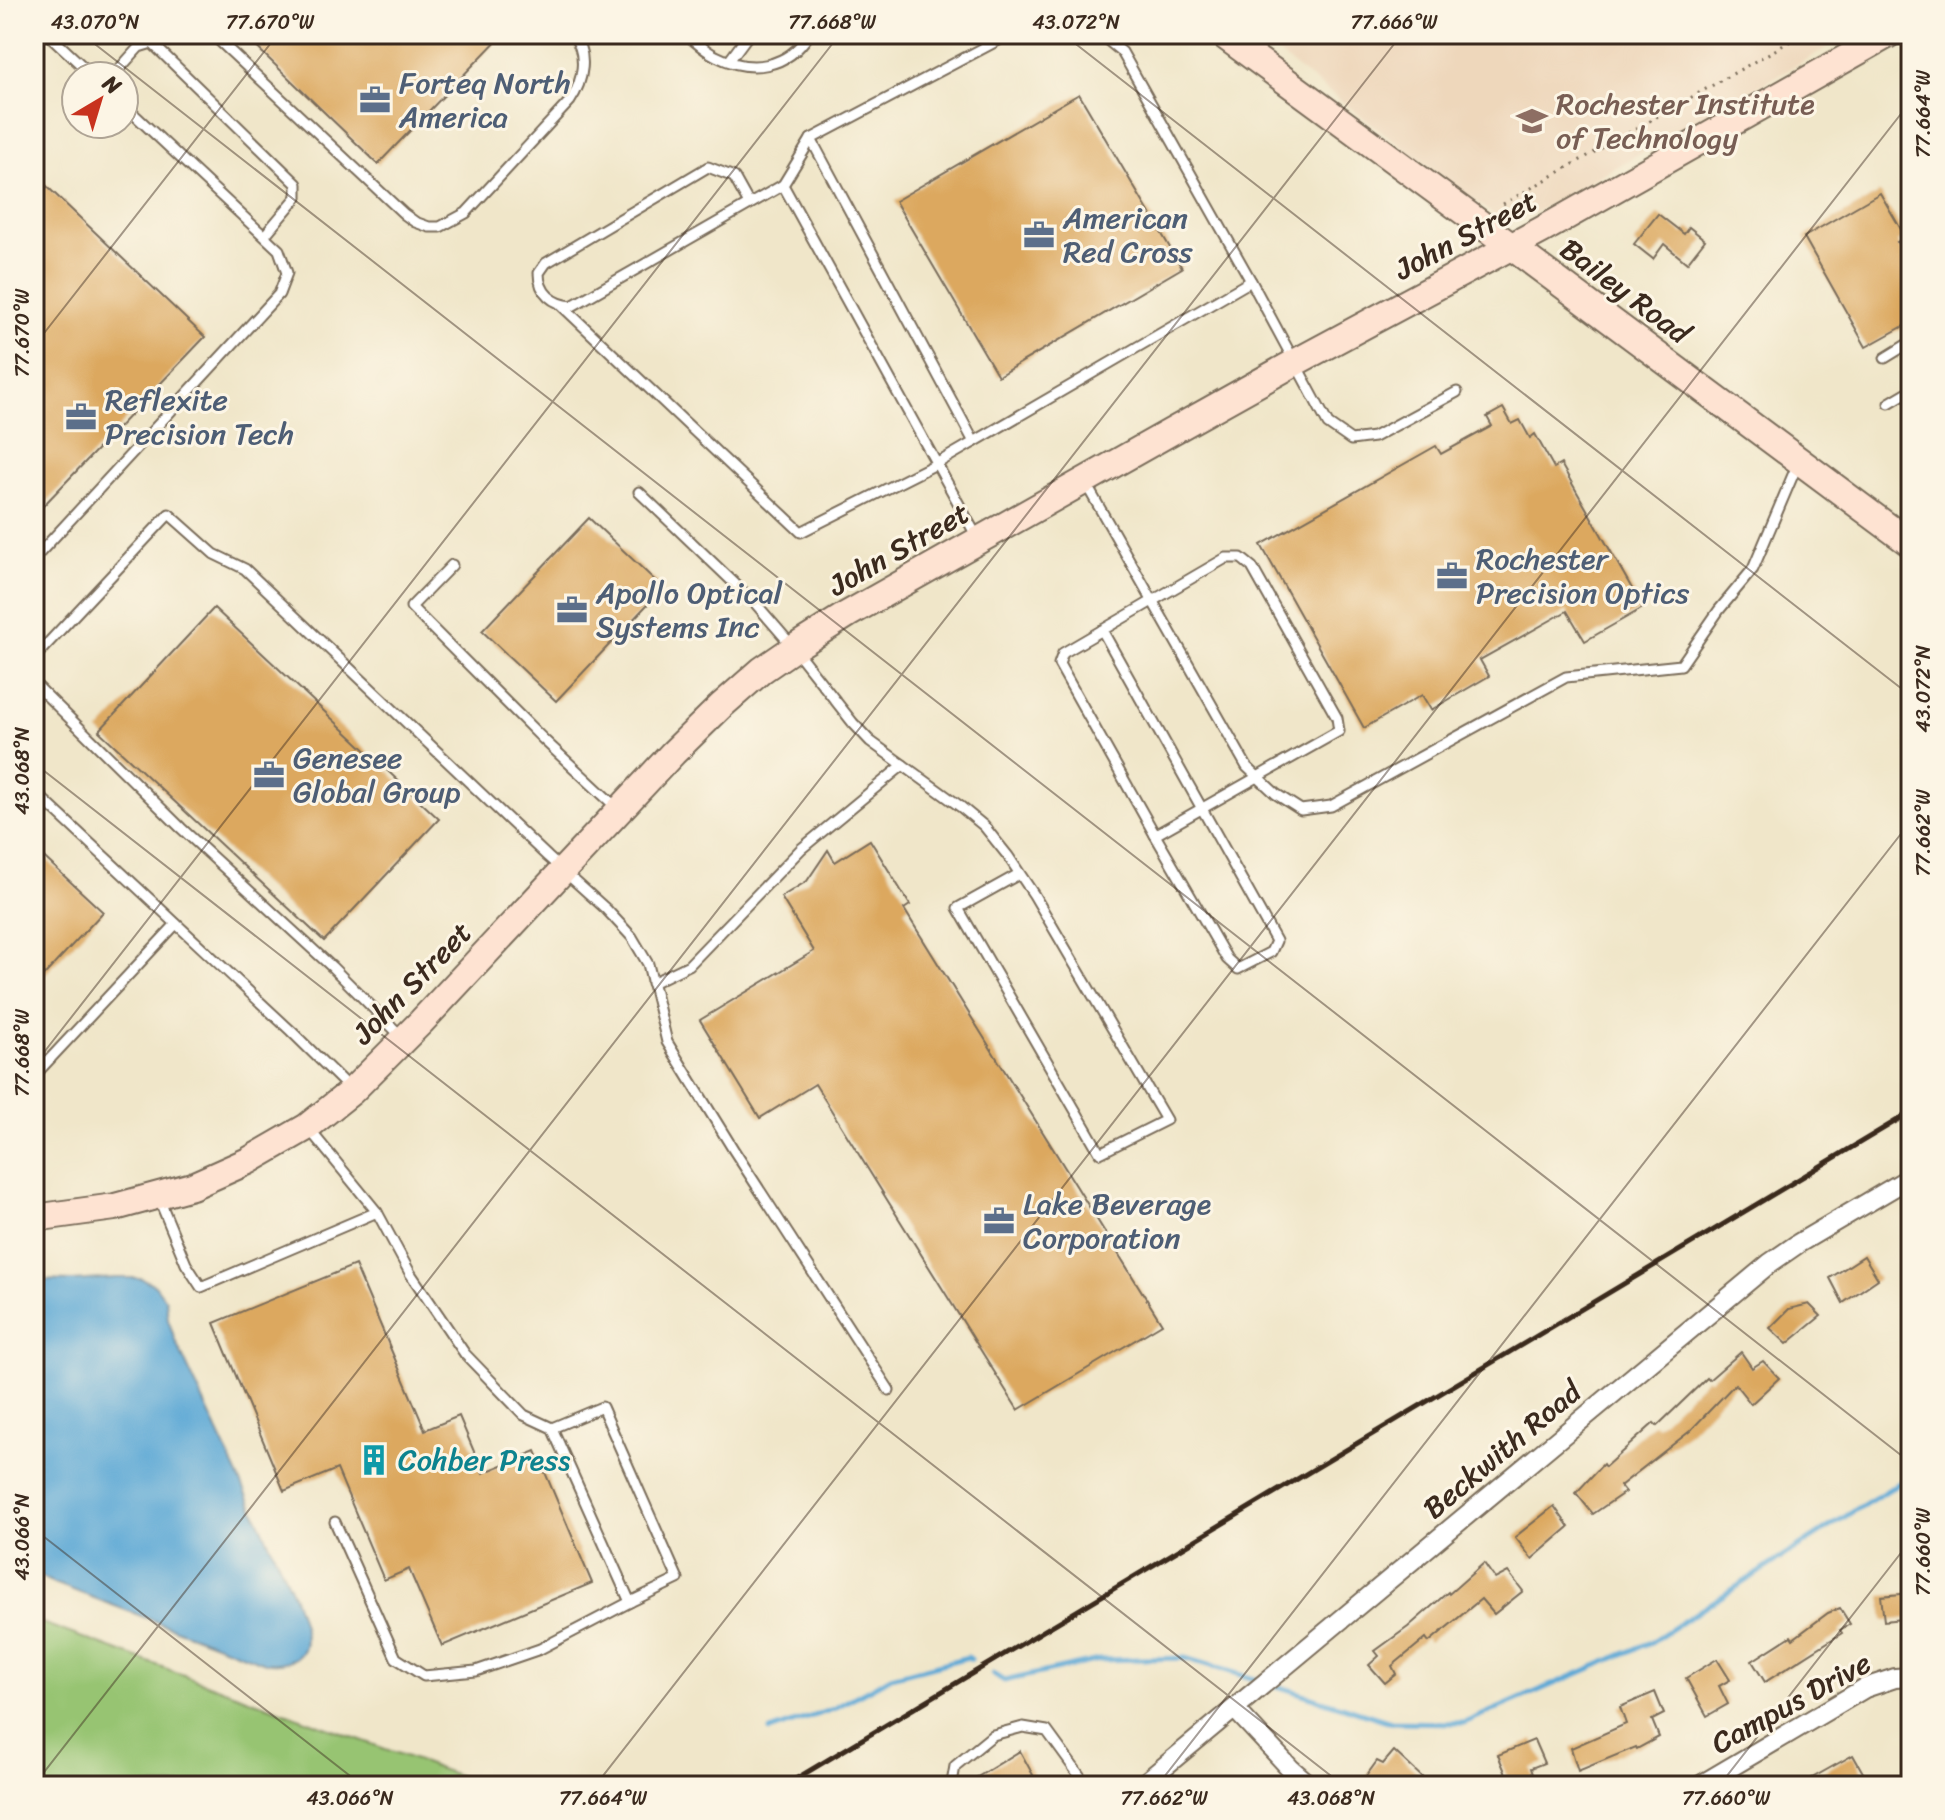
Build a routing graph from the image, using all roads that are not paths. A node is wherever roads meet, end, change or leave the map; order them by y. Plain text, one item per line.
1 (48, 34) edge
2 (212, 34) edge
3 (572, 34) edge
4 (686, 34) edge
5 (749, 34) edge
6 (809, 34) edge
7 (1010, 34) edge
8 (1100, 34) edge
9 (1222, 34) edge
10 (1889, 34) edge
11 (76, 60) edge
12 (127, 60) edge
13 (729, 61) junction
14 (140, 120) edge
15 (811, 139) junction
16 (783, 185) junction
17 (749, 204) junction
18 (265, 235) junction
19 (1512, 247) junction
20 (1251, 281) junction
21 (561, 305) junction
22 (1911, 342) edge
23 (1885, 358) dead end
24 (1294, 363) junction
25 (1911, 390) edge
26 (1457, 392) dead end
27 (1889, 403) dead end
28 (974, 442) junction
29 (1799, 461) junction
30 (936, 464) junction
31 (1084, 481) junction
32 (639, 492) dead end
33 (1907, 536) edge
34 (978, 540) junction
35 (34, 559) edge
36 (452, 565) dead end
37 (1153, 601) junction
38 (1102, 630) junction
39 (794, 648) junction
40 (34, 658) edge
41 (34, 683) edge
42 (903, 765) junction
43 (1258, 778) junction
44 (34, 791) edge
45 (1201, 808) junction
46 (619, 810) junction
47 (1155, 835) junction
48 (563, 870) junction
49 (1019, 874) junction
50 (176, 924) junction
51 (652, 983) junction
52 (404, 1039) junction
53 (34, 1076) edge
54 (352, 1091) junction
55 (307, 1127) junction
56 (1911, 1177) edge
57 (158, 1195) junction
58 (377, 1212) junction
59 (34, 1218) edge
60 (889, 1390) dead end
61 (552, 1428) junction
62 (335, 1522) dead end
63 (630, 1602) junction
64 (1911, 1677) edge
65 (1235, 1709) junction
66 (953, 1786) edge
67 (1087, 1786) edge
68 (1141, 1786) edge
69 (1311, 1786) edge
70 (1699, 1786) edge

1 - 11 lane
2 - 3 lane
4 - 13 lane
5 - 13 lane
6 - 13 lane
7 - 15 lane
8 - 20 lane
9 - 19 street, Bailey Road
10 - 19 street, John Street
12 - 18 lane
14 - 18 lane
15 - 16 lane
15 - 28 lane
16 - 17 lane
16 - 30 lane
17 - 21 lane
17 - 21 lane
18 - 35 lane
19 - 24 street, John Street
19 - 29 street, Bailey Road
20 - 24 lane
20 - 28 lane
21 - 30 lane
22 - 23 lane
24 - 26 lane
24 - 31 street, John Street
25 - 27 lane
28 - 30 lane
29 - 33 street, Bailey Road
29 - 43 lane
30 - 34 lane
31 - 34 street, John Street
31 - 37 lane
32 - 39 lane
34 - 39 street, John Street
36 - 46 lane
37 - 38 lane
37 - 43 lane
37 - 43 lane
38 - 45 lane
38 - 47 lane
39 - 42 lane
39 - 46 street, John Street
40 - 48 lane
41 - 52 lane
42 - 49 lane
42 - 51 lane
43 - 45 lane
44 - 50 lane
45 - 47 lane
45 - 47 lane
46 - 48 street, John Street
48 - 51 lane
48 - 52 street, John Street
49 - 49 lane
50 - 53 lane
50 - 54 lane
51 - 60 lane
52 - 54 street, John Street
54 - 55 street, John Street
55 - 57 street, John Street
55 - 58 lane
56 - 65 street, Beckwith Road
57 - 58 lane
57 - 59 street, John Street
58 - 61 lane
61 - 63 lane
61 - 63 lane
62 - 63 lane
64 - 70 street, Campus Drive
65 - 68 street, Beckwith Road
65 - 69 street
66 - 67 lane

